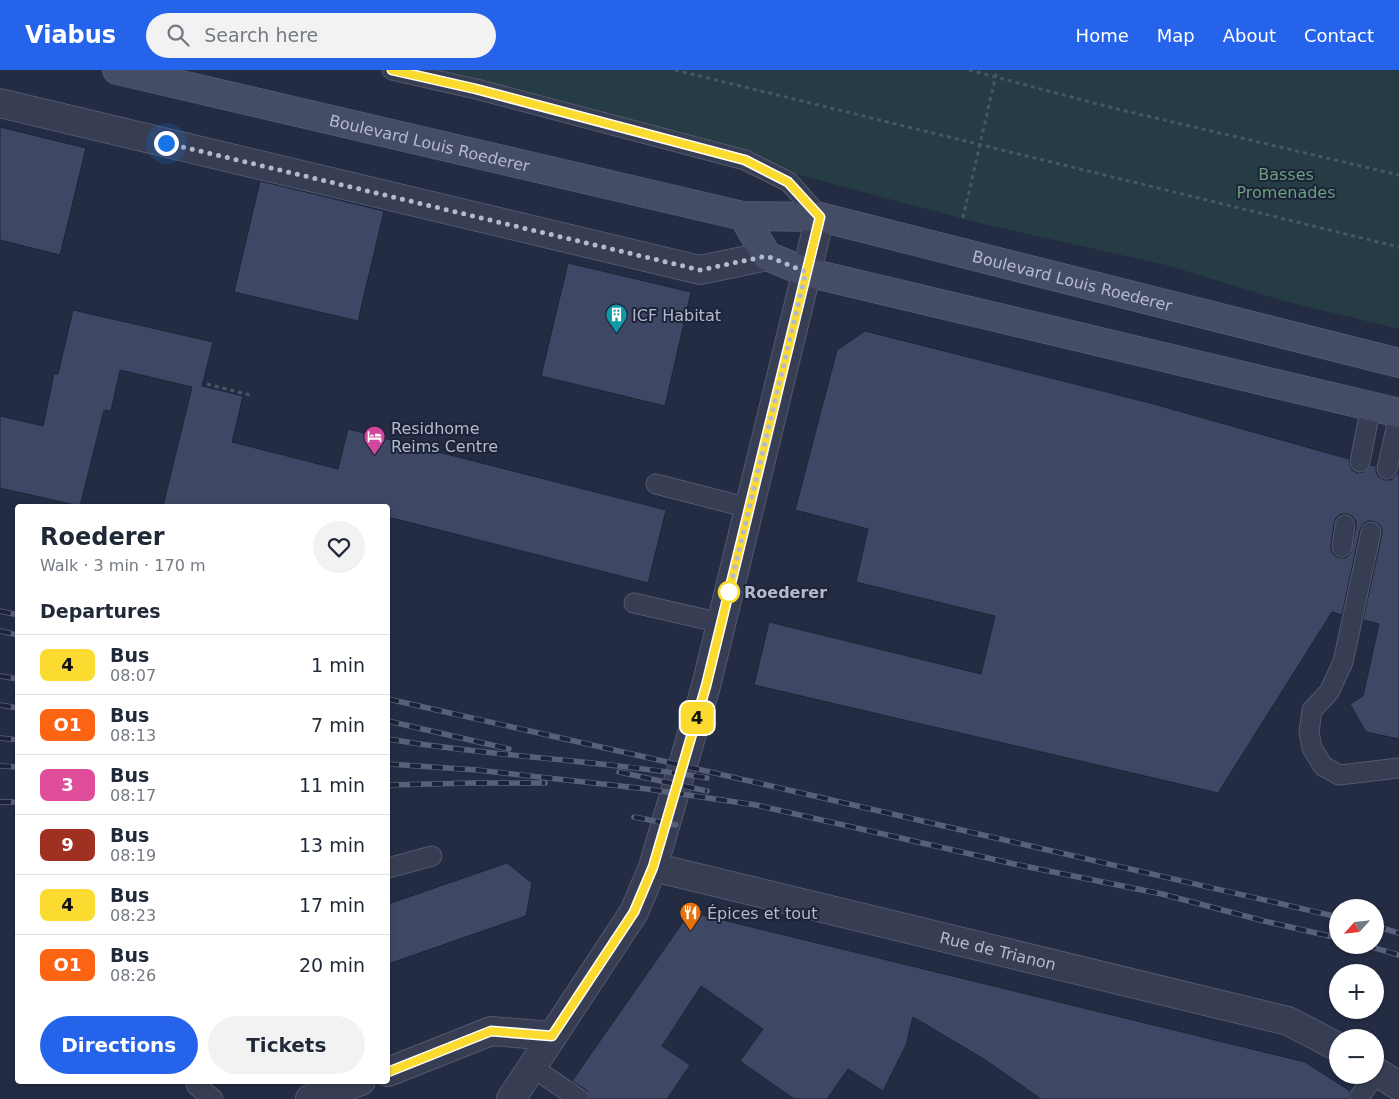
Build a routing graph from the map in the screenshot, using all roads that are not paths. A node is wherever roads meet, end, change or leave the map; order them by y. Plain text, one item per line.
1 (117, 70) edge
2 (392, 70) edge
3 (0, 103) edge
4 (743, 216) junction
5 (820, 217) junction
6 (767, 256) junction
7 (806, 272) junction
8 (1399, 363) edge
9 (1371, 406) junction
10 (1399, 414) edge
11 (1360, 462) dead end
12 (1387, 469) dead end
13 (656, 484) dead end
14 (749, 508) junction
15 (1345, 525) dead end
16 (1372, 532) dead end
17 (1342, 547) dead end
18 (634, 603) dead end
19 (722, 623) junction
20 (1399, 768) edge
21 (432, 856) dead end
22 (390, 867) edge
23 (653, 867) junction
24 (552, 1036) junction
25 (1329, 1042) edge
26 (532, 1067) junction
27 (390, 1071) edge
28 (196, 1084) edge
29 (352, 1084) edge
30 (1372, 1084) edge
31 (213, 1099) edge
32 (310, 1099) edge
33 (511, 1099) edge
34 (579, 1099) edge
35 (1358, 1099) edge

1 - 4 main road, Boulevard Louis Roederer
2 - 5 lane
3 - 6 street
4 - 5 main road, Boulevard Louis Roederer
4 - 6 main road
5 - 7 street
5 - 8 main road, Boulevard Louis Roederer
6 - 7 main road
7 - 9 main road
7 - 14 street
9 - 10 main road
9 - 11 lane
10 - 12 lane
13 - 14 lane
14 - 19 street
15 - 17 lane
16 - 20 lane
18 - 19 lane
19 - 23 street
21 - 22 lane
23 - 24 street
23 - 25 street, Rue de Trianon
24 - 26 street
24 - 27 street
26 - 33 street
26 - 34 lane
28 - 31 lane
29 - 32 street
30 - 35 lane

